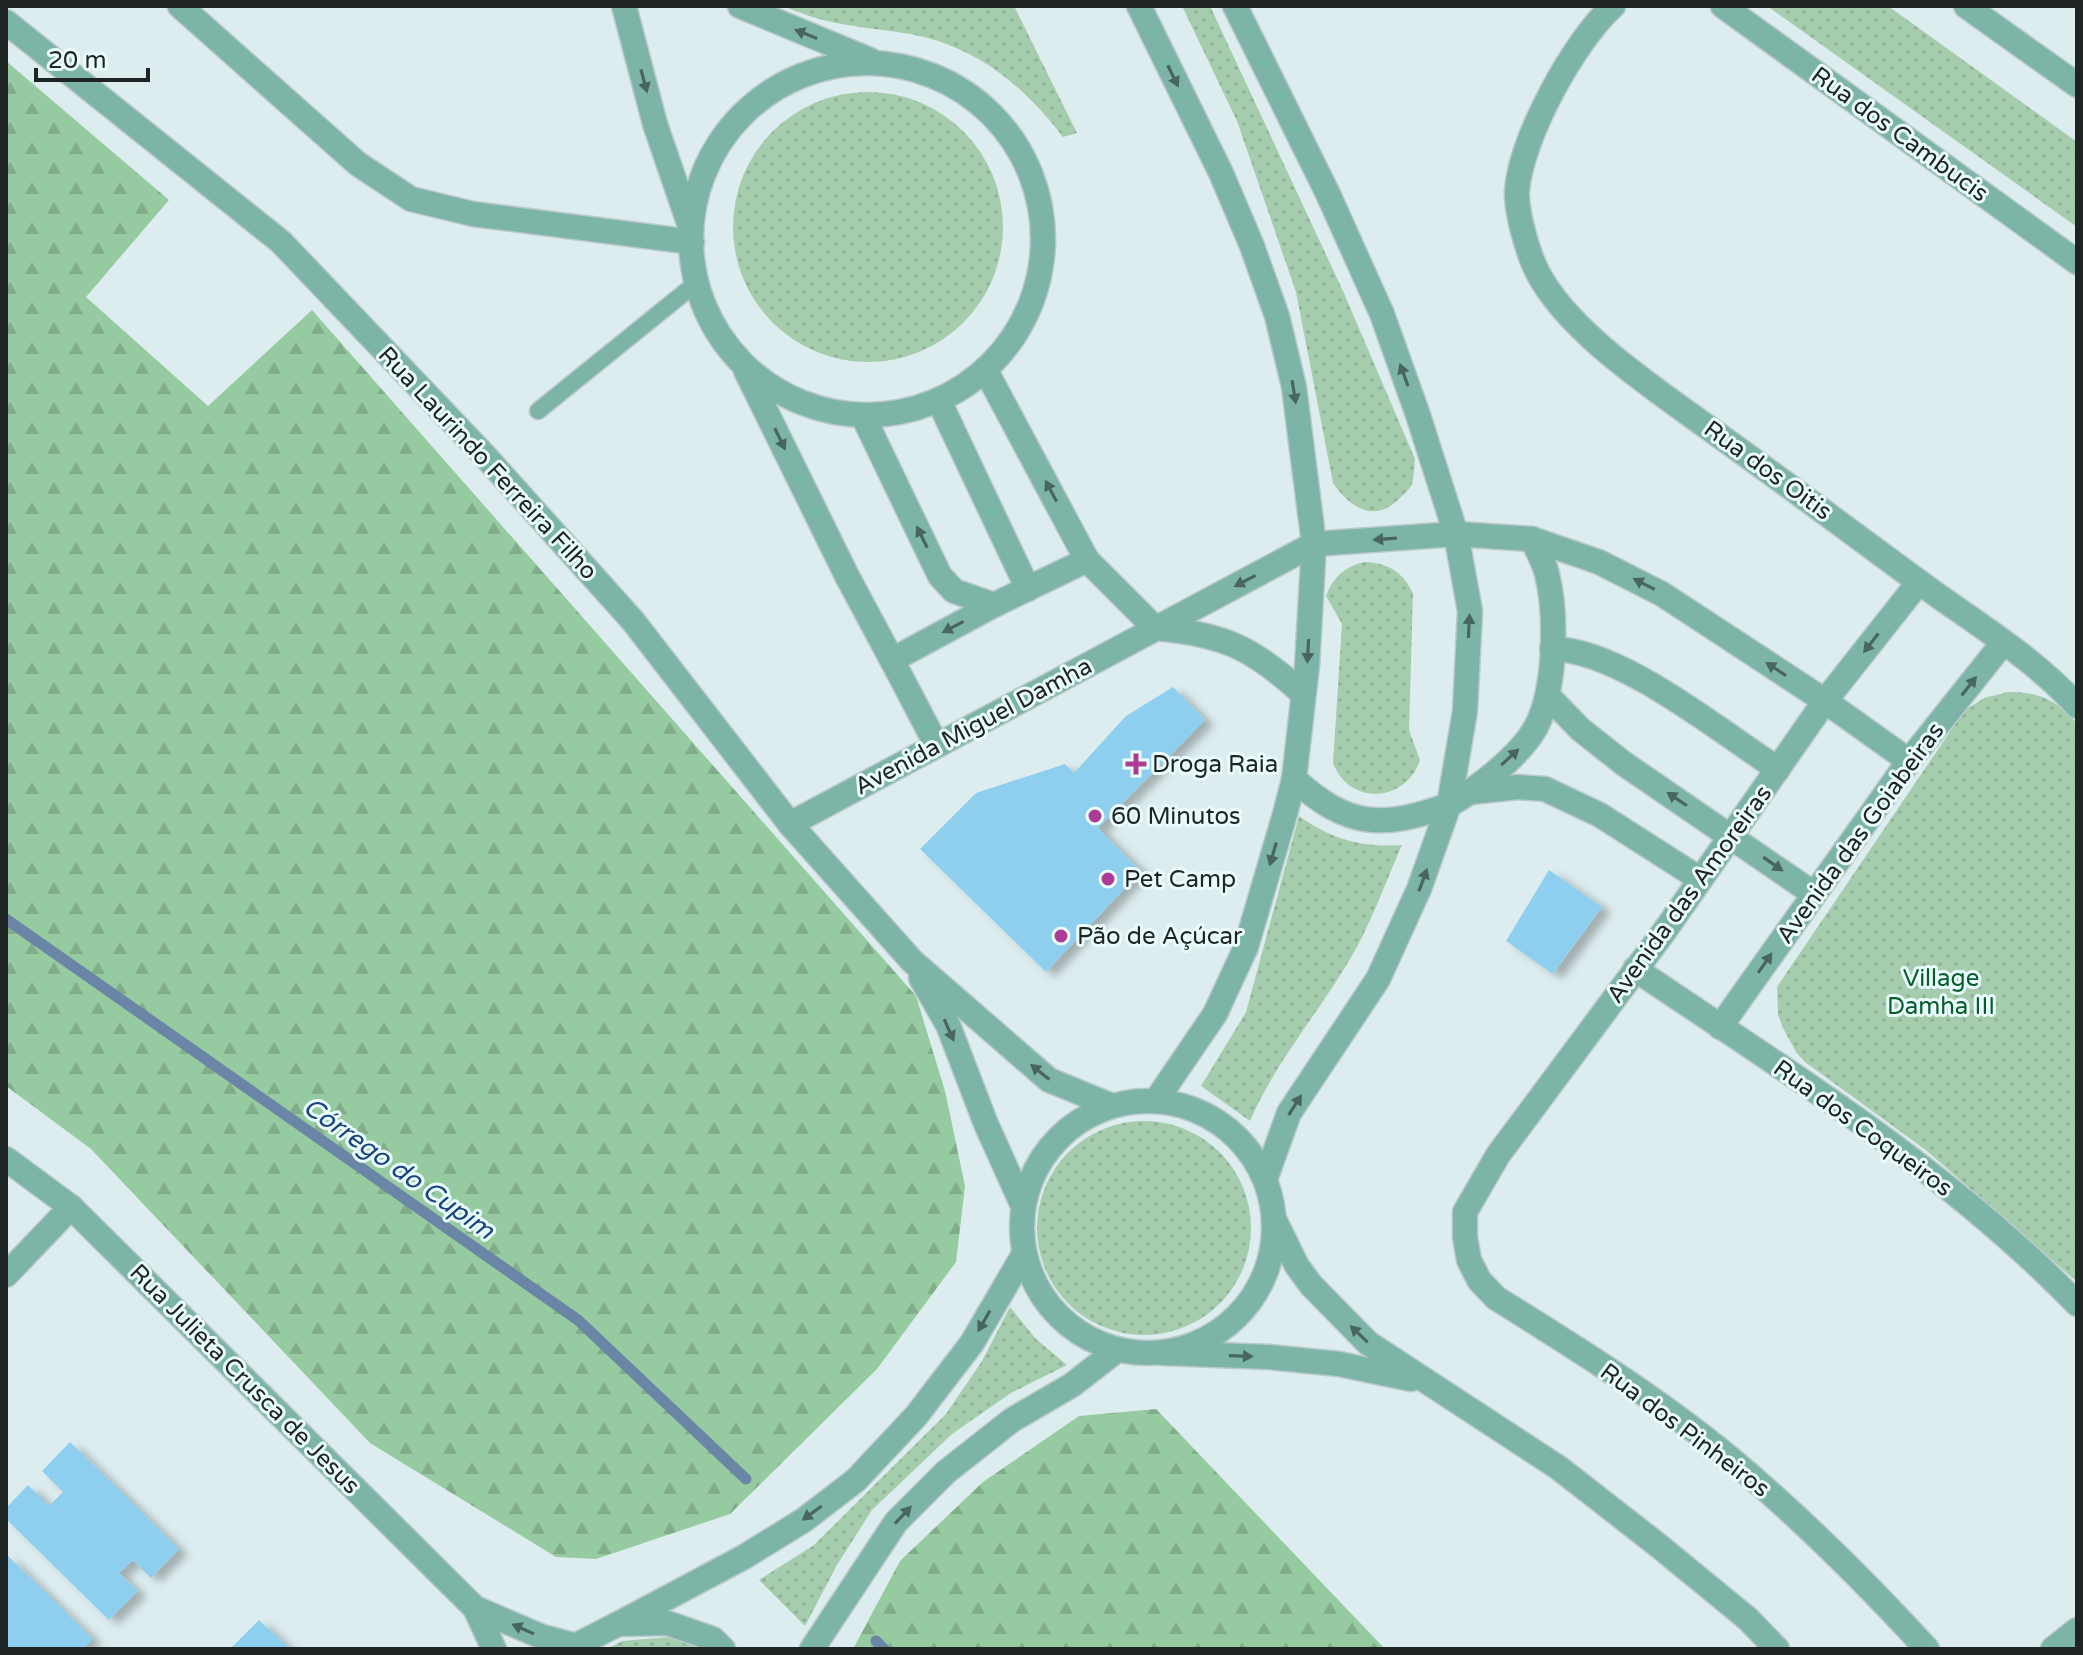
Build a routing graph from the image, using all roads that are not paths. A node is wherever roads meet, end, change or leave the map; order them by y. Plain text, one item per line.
1 (180, 6) edge
2 (624, 6) edge
3 (740, 6) edge
4 (1139, 6) edge
5 (1235, 6) edge
6 (1613, 6) edge
7 (1723, 6) edge
8 (1966, 6) edge
9 (6, 22) edge
10 (873, 61) junction
11 (2077, 85) edge
12 (691, 234) junction
13 (2077, 262) edge
14 (695, 284) junction
15 (745, 368) junction
16 (986, 371) junction
17 (939, 401) junction
18 (538, 411) dead end
19 (863, 416) junction
20 (1456, 534) junction
21 (1532, 539) junction
22 (1314, 544) junction
23 (1087, 560) junction
24 (1919, 582) junction
25 (1028, 589) junction
26 (994, 605) junction
27 (1155, 628) junction
28 (2003, 643) junction
29 (1552, 649) junction
30 (892, 660) junction
31 (1302, 693) junction
32 (1548, 696) junction
33 (1825, 701) junction
34 (2077, 706) edge
35 (936, 744) junction
36 (1909, 761) junction
37 (1778, 769) junction
38 (1294, 779) junction
39 (1471, 792) junction
40 (1449, 805) junction
41 (790, 824) junction
42 (1732, 835) junction
43 (1700, 879) junction
44 (1814, 894) junction
45 (912, 961) junction
46 (1635, 969) junction
47 (1720, 1027) junction
48 (1157, 1099) junction
49 (1110, 1105) junction
50 (6, 1159) edge
51 (1266, 1177) junction
52 (1023, 1206) junction
53 (71, 1207) junction
54 (1465, 1212) joint
55 (1276, 1223) junction
56 (1024, 1254) junction
57 (6, 1275) edge
58 (2077, 1304) edge
59 (1117, 1350) junction
60 (1163, 1353) junction
61 (1421, 1381) junction
62 (475, 1608) junction
63 (618, 1624) junction
64 (2077, 1630) edge
65 (571, 1647) edge
66 (494, 1649) edge
67 (723, 1649) edge
68 (812, 1649) edge
69 (1777, 1649) edge
70 (1927, 1649) edge
71 (2053, 1649) edge

1 - 12 street
2 -> 12 street
10 -> 3 street
4 -> 22 street
20 -> 5 street
6 - 24 street, Rua dos Oitis
7 - 13 street, Rua dos Cambucis
8 - 11 street
9 - 41 street, Rua Laurindo Ferreira Filho
10 - 12 street
10 - 16 street
12 - 14 street
14 - 15 street
14 - 18 lane
15 - 19 street
15 -> 30 street
16 - 17 street
23 -> 16 street
17 - 19 street
17 - 25 street
26 -> 19 street
20 - 21 street
20 -> 22 street
40 -> 20 street
21 - 29 street
33 -> 21 street
22 -> 27 street, Avenida Miguel Damha
22 -> 31 street
23 - 25 street
23 - 27 street
24 - 28 street, Rua dos Oitis
24 -> 33 street, Avenida das Amoreiras
25 - 26 street
26 -> 30 street
27 - 31 street
27 - 35 street, Avenida Miguel Damha
28 - 34 street, Rua dos Oitis
36 -> 28 street, Avenida das Goiabeiras
29 - 32 street
29 - 37 street
30 - 35 street
31 - 38 street
39 -> 32 street
42 -> 32 street
33 - 36 street
33 - 37 street, Avenida das Amoreiras
35 - 41 street, Avenida Miguel Damha
36 - 44 street, Avenida das Goiabeiras
37 - 42 street, Avenida das Amoreiras
38 - 40 street
38 -> 48 street
39 - 40 street
39 - 43 street
51 -> 40 street
41 - 45 street, Rua Laurindo Ferreira Filho
42 - 43 street, Avenida das Amoreiras
42 -> 44 street
43 - 46 street, Avenida das Amoreiras
47 -> 44 street, Avenida das Goiabeiras
49 -> 45 street, Rua Laurindo Ferreira Filho
45 -> 52 street, Rua Laurindo Ferreira Filho
46 - 47 street, Rua dos Coqueiros
46 - 54 street, Avenida das Amoreiras
47 - 58 street, Rua dos Coqueiros
48 - 49 street
48 - 51 street
49 - 52 street
50 - 53 street, Rua Julieta Crusca de Jesus
51 - 55 street
52 - 56 street
53 - 57 street
53 - 62 street, Rua Julieta Crusca de Jesus
54 - 70 street, Rua dos Pinheiros
55 - 60 street
61 -> 55 street
56 - 59 street
56 -> 63 street
59 - 60 street
68 -> 59 street
60 -> 61 street
61 - 69 street
65 -> 62 street, Rua Julieta Crusca de Jesus
62 - 66 street, Rua Julieta Crusca de Jesus
63 - 65 street
63 - 67 street
64 - 71 street

